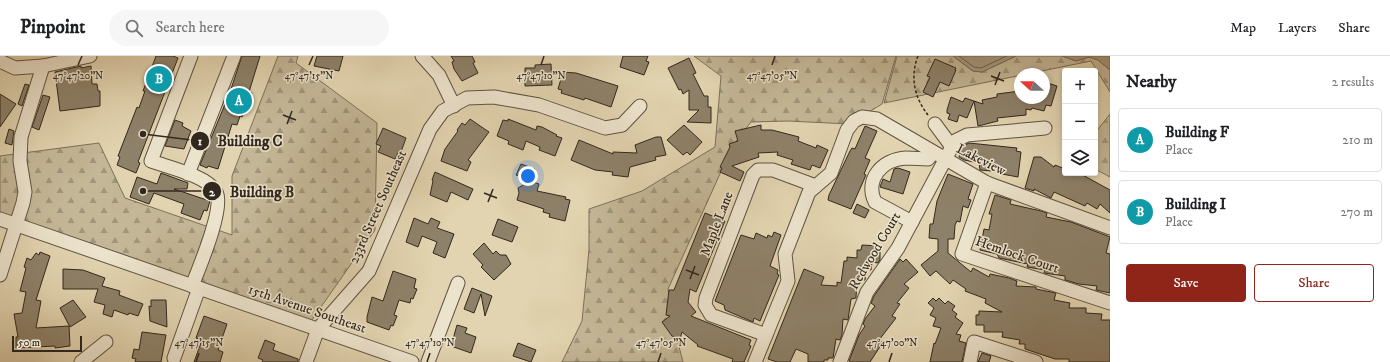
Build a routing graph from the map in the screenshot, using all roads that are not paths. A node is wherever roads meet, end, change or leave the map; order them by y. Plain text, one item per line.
1 (90, 56) edge
2 (191, 56) edge
3 (234, 56) edge
4 (422, 56) edge
5 (0, 61) edge
6 (43, 66) junction
7 (454, 106) junction
8 (640, 106) dead end
9 (935, 124) road end
10 (1045, 128) dead end
11 (952, 147) junction
12 (933, 153) junction
13 (945, 160) junction
14 (188, 174) junction
15 (987, 183) junction
16 (816, 186) junction
17 (0, 219) edge
18 (912, 222) junction
19 (16, 224) junction
20 (1110, 228) edge
21 (0, 275) edge
22 (458, 283) dead end
23 (196, 287) junction
24 (1110, 304) edge
25 (318, 329) junction
26 (766, 335) junction
27 (106, 342) dead end
28 (381, 357) edge
29 (174, 358) dead end
30 (82, 362) edge
31 (306, 362) edge
32 (412, 362) edge
33 (428, 362) edge
34 (755, 362) edge
35 (840, 362) edge
36 (970, 362) edge
37 (1036, 362) edge

1 - 6 street
2 - 14 street
3 - 14 street
4 - 7 street
5 - 6 street
6 - 19 street
7 - 8 street, 233rd Street Southeast
7 - 25 street, 233rd Street Southeast
9 - 11 street
10 - 11 street
11 - 13 street, Redwood Court
12 - 13 street, Lakeview
12 - 16 street, Lakeview
12 - 18 street
13 - 15 street, Lakeview
13 - 18 street, Redwood Court
14 - 23 street
15 - 20 street, Lakeview
15 - 24 street, Hemlock Court
16 - 26 street
16 - 26 street, Maple Lane
17 - 19 street, 15th Avenue Southeast
18 - 35 street, Redwood Court
19 - 21 street
19 - 23 street, 15th Avenue Southeast
22 - 33 street
23 - 25 street, 15th Avenue Southeast
23 - 29 street
25 - 28 street, 15th Avenue Southeast
25 - 31 street, 233rd Street Southeast
26 - 34 street
27 - 30 street
28 - 32 street, 15th Avenue Southeast
36 - 37 street

